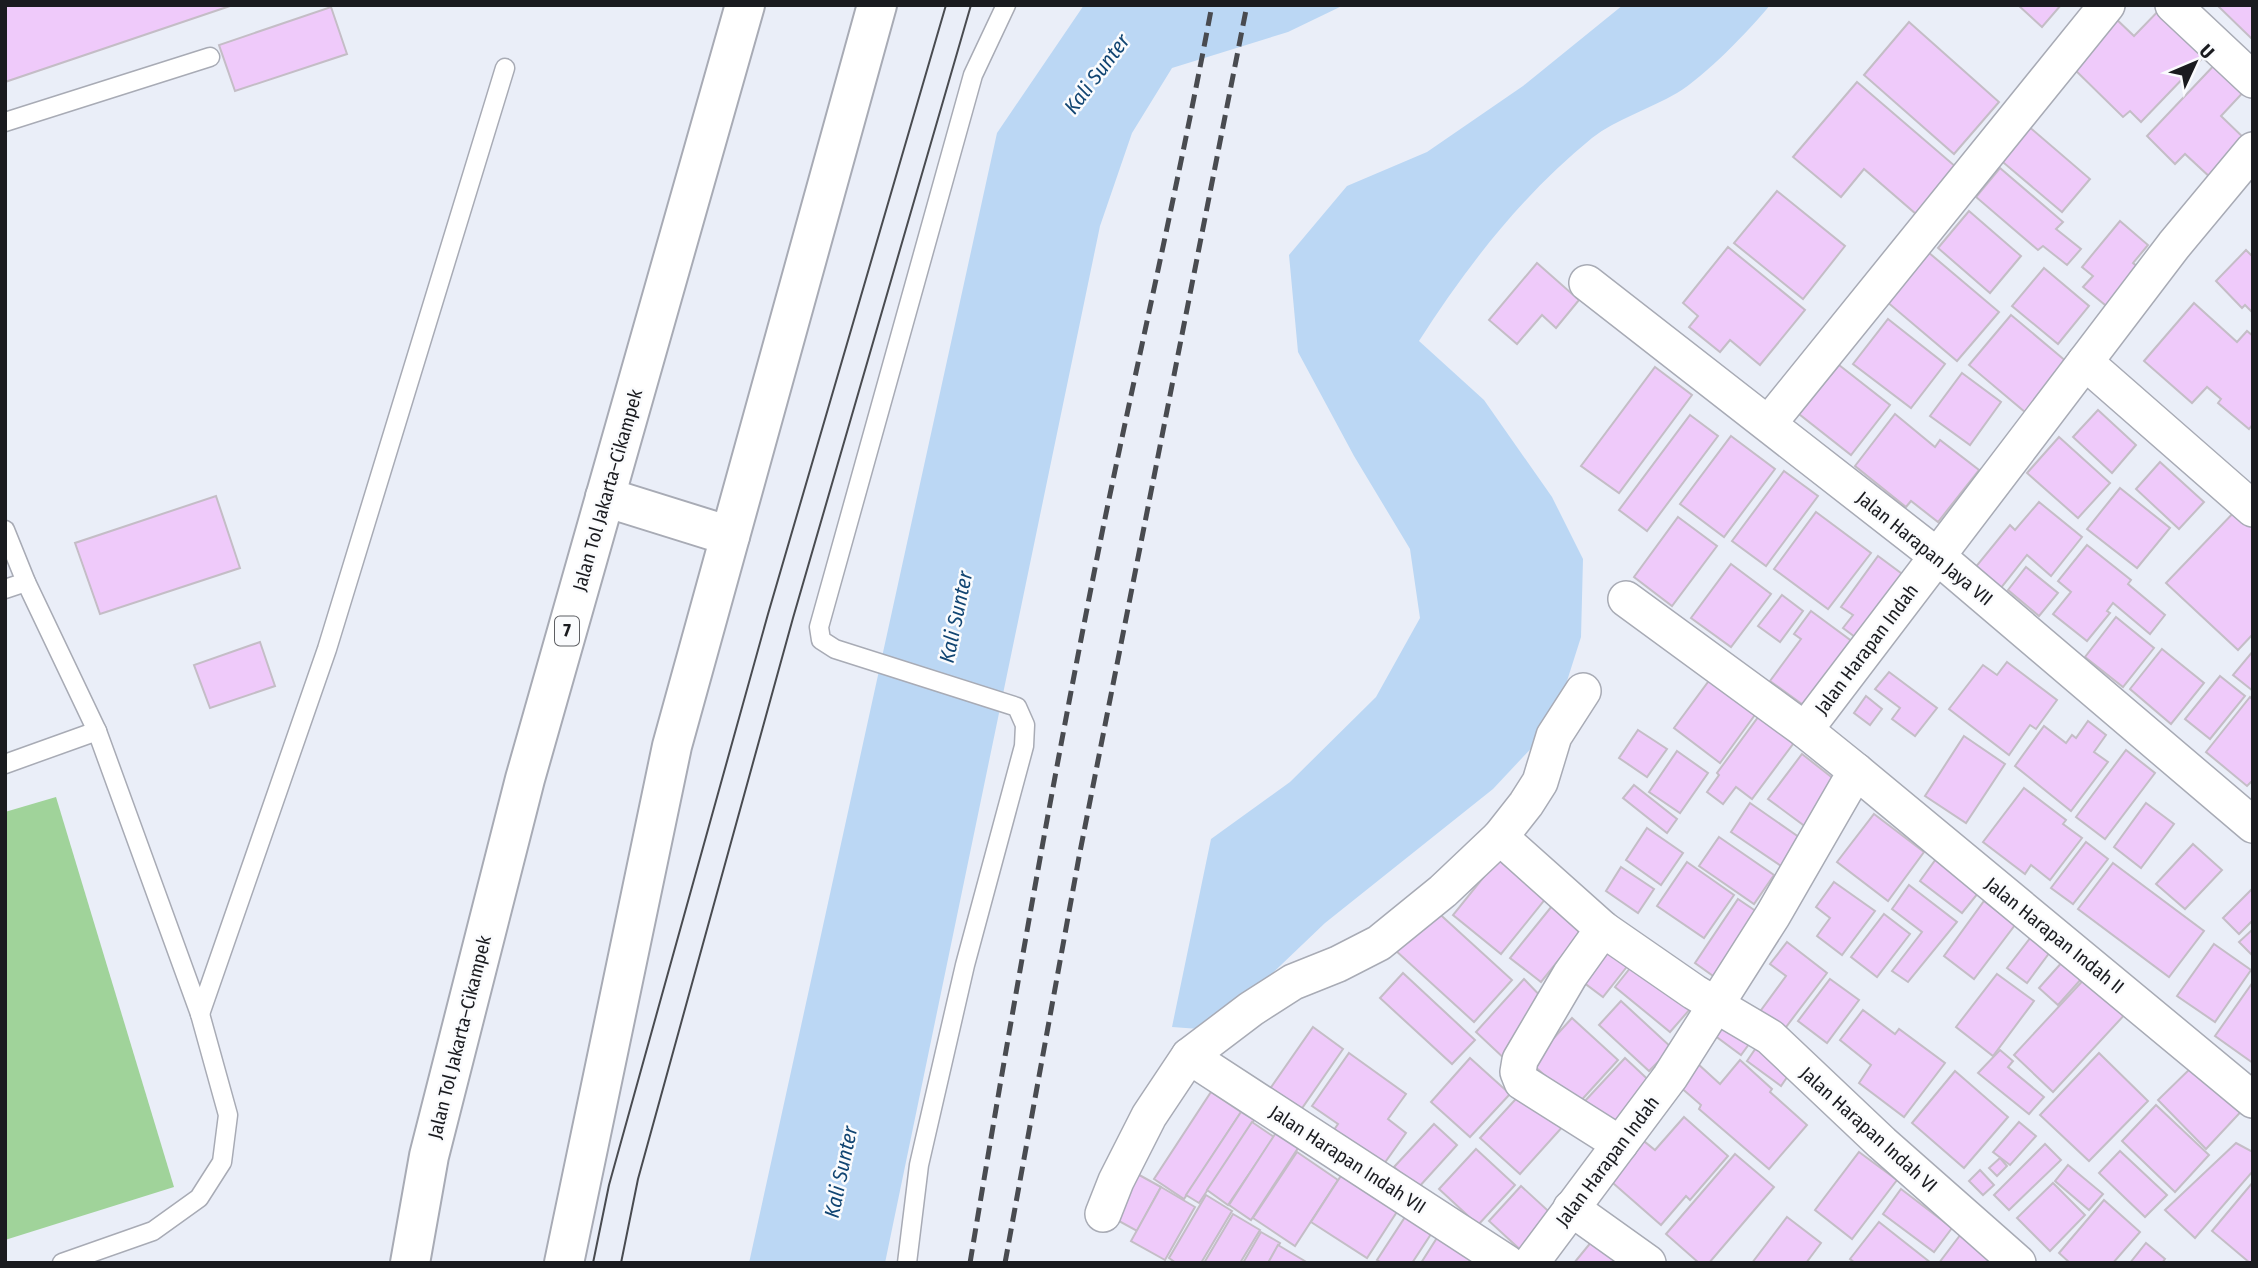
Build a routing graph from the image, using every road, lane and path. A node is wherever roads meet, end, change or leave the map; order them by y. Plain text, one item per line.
1 (745, 5) edge
2 (877, 5) edge
3 (1006, 5) edge
4 (2107, 5) edge
5 (2173, 5) edge
6 (210, 57) dead end
7 (505, 68) dead end
8 (2253, 80) edge
9 (5, 122) edge
10 (2253, 150) edge
11 (1587, 282) dead end
12 (2085, 362) junction
13 (1769, 423) junction
14 (605, 497) junction
15 (2253, 509) edge
16 (5, 530) edge
17 (730, 536) junction
18 (1937, 556) junction
19 (26, 582) junction
20 (5, 589) edge
21 (1626, 599) dead end
22 (1583, 691) dead end
23 (1805, 730) junction
24 (97, 731) junction
25 (5, 764) edge
26 (1856, 771) junction
27 (2253, 825) edge
28 (1500, 837) junction
29 (1604, 929) junction
30 (1715, 1003) junction
31 (200, 1014) junction
32 (1189, 1056) junction
33 (2253, 1100) edge
34 (1620, 1144) junction
35 (1571, 1208) junction
36 (1103, 1214) dead end
37 (62, 1263) edge
38 (410, 1263) edge
39 (564, 1263) edge
40 (907, 1263) edge
41 (1507, 1263) edge
42 (1531, 1263) edge
43 (1648, 1263) edge
44 (2018, 1263) edge

1 - 14 highway, Jalan Tol Jakarta–Cikampek / 7
2 - 17 highway
3 - 40 lane
4 - 13 street
5 - 8 street
6 - 9 lane
7 - 31 lane
10 - 12 street, Jalan Harapan Indah
11 - 13 street, Jalan Harapan Jaya VII
12 - 15 street
12 - 18 street, Jalan Harapan Indah
13 - 18 street, Jalan Harapan Jaya VII
14 - 17 highway
14 - 38 highway, Jalan Tol Jakarta–Cikampek / 7
16 - 19 lane
17 - 39 highway
18 - 23 street, Jalan Harapan Indah
18 - 27 street, Jalan Harapan Jaya VII
19 - 20 lane
19 - 24 lane
21 - 23 street
22 - 28 street
23 - 26 street, Jalan Harapan Indah
24 - 25 lane
24 - 31 lane
26 - 30 street, Jalan Harapan Indah
26 - 33 street, Jalan Harapan Indah II
28 - 29 street, Jalan Harapan Indah VI
28 - 32 street
29 - 30 street, Jalan Harapan Indah VI
29 - 34 street
30 - 34 street, Jalan Harapan Indah
30 - 44 street, Jalan Harapan Indah VI
31 - 37 lane
32 - 36 street
32 - 41 street, Jalan Harapan Indah VII
34 - 35 street, Jalan Harapan Indah
35 - 42 street, Jalan Harapan Indah
35 - 43 street

